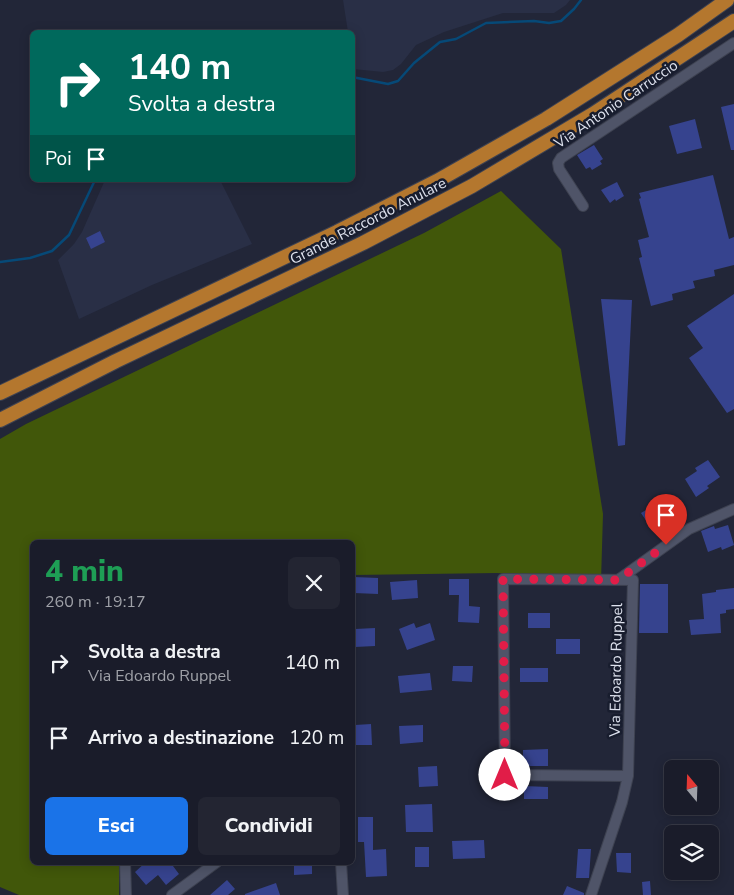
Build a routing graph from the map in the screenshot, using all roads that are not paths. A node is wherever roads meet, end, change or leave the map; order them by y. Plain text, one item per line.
1 (727, 0) edge
2 (734, 21) edge
3 (734, 43) edge
4 (583, 206) dead end
5 (0, 393) edge
6 (0, 422) edge
7 (734, 509) edge
8 (618, 580) junction
9 (628, 776) junction
10 (125, 865) edge
11 (213, 865) edge
12 (341, 865) edge
13 (126, 895) edge
14 (172, 895) edge
15 (343, 895) edge
16 (590, 895) edge

1 - 5 highway, Grande Raccordo Anulare
2 - 6 highway, Grande Raccordo Anulare
3 - 4 street, Via Antonio Carruccio
7 - 8 street
8 - 9 street, Via Edoardo Ruppel
8 - 9 street
9 - 16 street, Via Edoardo Ruppel
10 - 13 street
11 - 14 street
12 - 15 street

